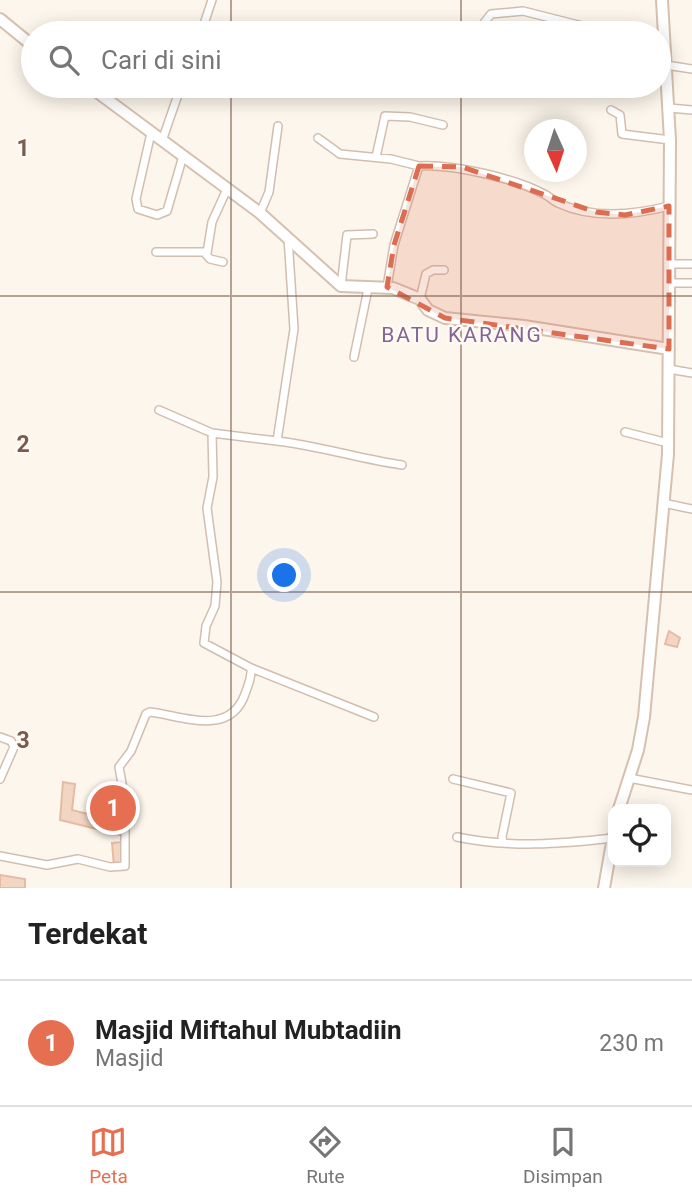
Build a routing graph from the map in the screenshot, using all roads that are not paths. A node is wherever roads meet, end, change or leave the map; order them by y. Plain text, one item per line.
1 (212, 0) edge
2 (662, 0) edge
3 (0, 19) edge
4 (205, 21) edge
5 (486, 21) edge
6 (562, 21) edge
7 (662, 21) edge
8 (21, 36) edge
9 (671, 64) edge
10 (692, 69) edge
11 (105, 98) edge
12 (177, 98) edge
13 (668, 98) edge
14 (669, 108) junction
15 (611, 110) dead end
16 (692, 110) edge
17 (443, 125) dead end
18 (278, 126) dead end
19 (151, 133) junction
20 (318, 138) dead end
21 (670, 140) junction
22 (162, 141) junction
23 (183, 156) junction
24 (376, 157) junction
25 (419, 166) junction
26 (227, 189) junction
27 (669, 206) junction
28 (260, 212) junction
29 (373, 234) dead end
30 (288, 236) junction
31 (156, 252) dead end
32 (207, 253) junction
33 (223, 262) dead end
34 (669, 264) junction
35 (692, 264) edge
36 (444, 270) dead end
37 (668, 283) junction
38 (692, 283) edge
39 (341, 286) junction
40 (387, 287) junction
41 (368, 289) junction
42 (420, 299) junction
43 (669, 349) junction
44 (354, 357) dead end
45 (669, 369) junction
46 (692, 373) edge
47 (159, 410) dead end
48 (625, 432) dead end
49 (212, 433) junction
50 (277, 441) junction
51 (668, 443) junction
52 (402, 465) dead end
53 (663, 503) junction
54 (692, 509) edge
55 (251, 668) junction
56 (374, 717) dead end
57 (0, 737) edge
58 (629, 778) junction
59 (0, 779) edge
60 (453, 779) dead end
61 (692, 790) edge
62 (621, 804) edge
63 (457, 837) dead end
64 (608, 838) edge
65 (503, 843) junction
66 (0, 856) edge
67 (608, 865) edge
68 (604, 888) edge

1 - 4 street
2 - 7 street
3 - 8 street
5 - 6 street
9 - 10 street
11 - 19 street
12 - 22 street
13 - 14 street
14 - 16 street
14 - 21 street
15 - 21 street
17 - 24 street
18 - 28 street
19 - 22 street
19 - 23 street
20 - 24 street
21 - 27 street
22 - 23 street
23 - 26 street
24 - 25 street
25 - 27 street
25 - 40 street
26 - 28 street
26 - 32 street
27 - 34 street
28 - 30 street
29 - 39 street
30 - 39 street
30 - 50 street
31 - 32 street
32 - 33 street
34 - 35 street
34 - 37 street
36 - 42 street
37 - 38 street
37 - 43 street
39 - 41 street
40 - 41 street
40 - 42 street
41 - 44 street
42 - 43 street
43 - 45 street
45 - 46 street
45 - 51 street
47 - 49 street
48 - 51 street
49 - 50 street
49 - 55 street
50 - 52 street
51 - 53 street
53 - 54 street
53 - 58 street
55 - 56 street
55 - 66 street
57 - 59 street
58 - 61 street
58 - 62 street
60 - 65 street
63 - 65 street
64 - 65 street
67 - 68 street

